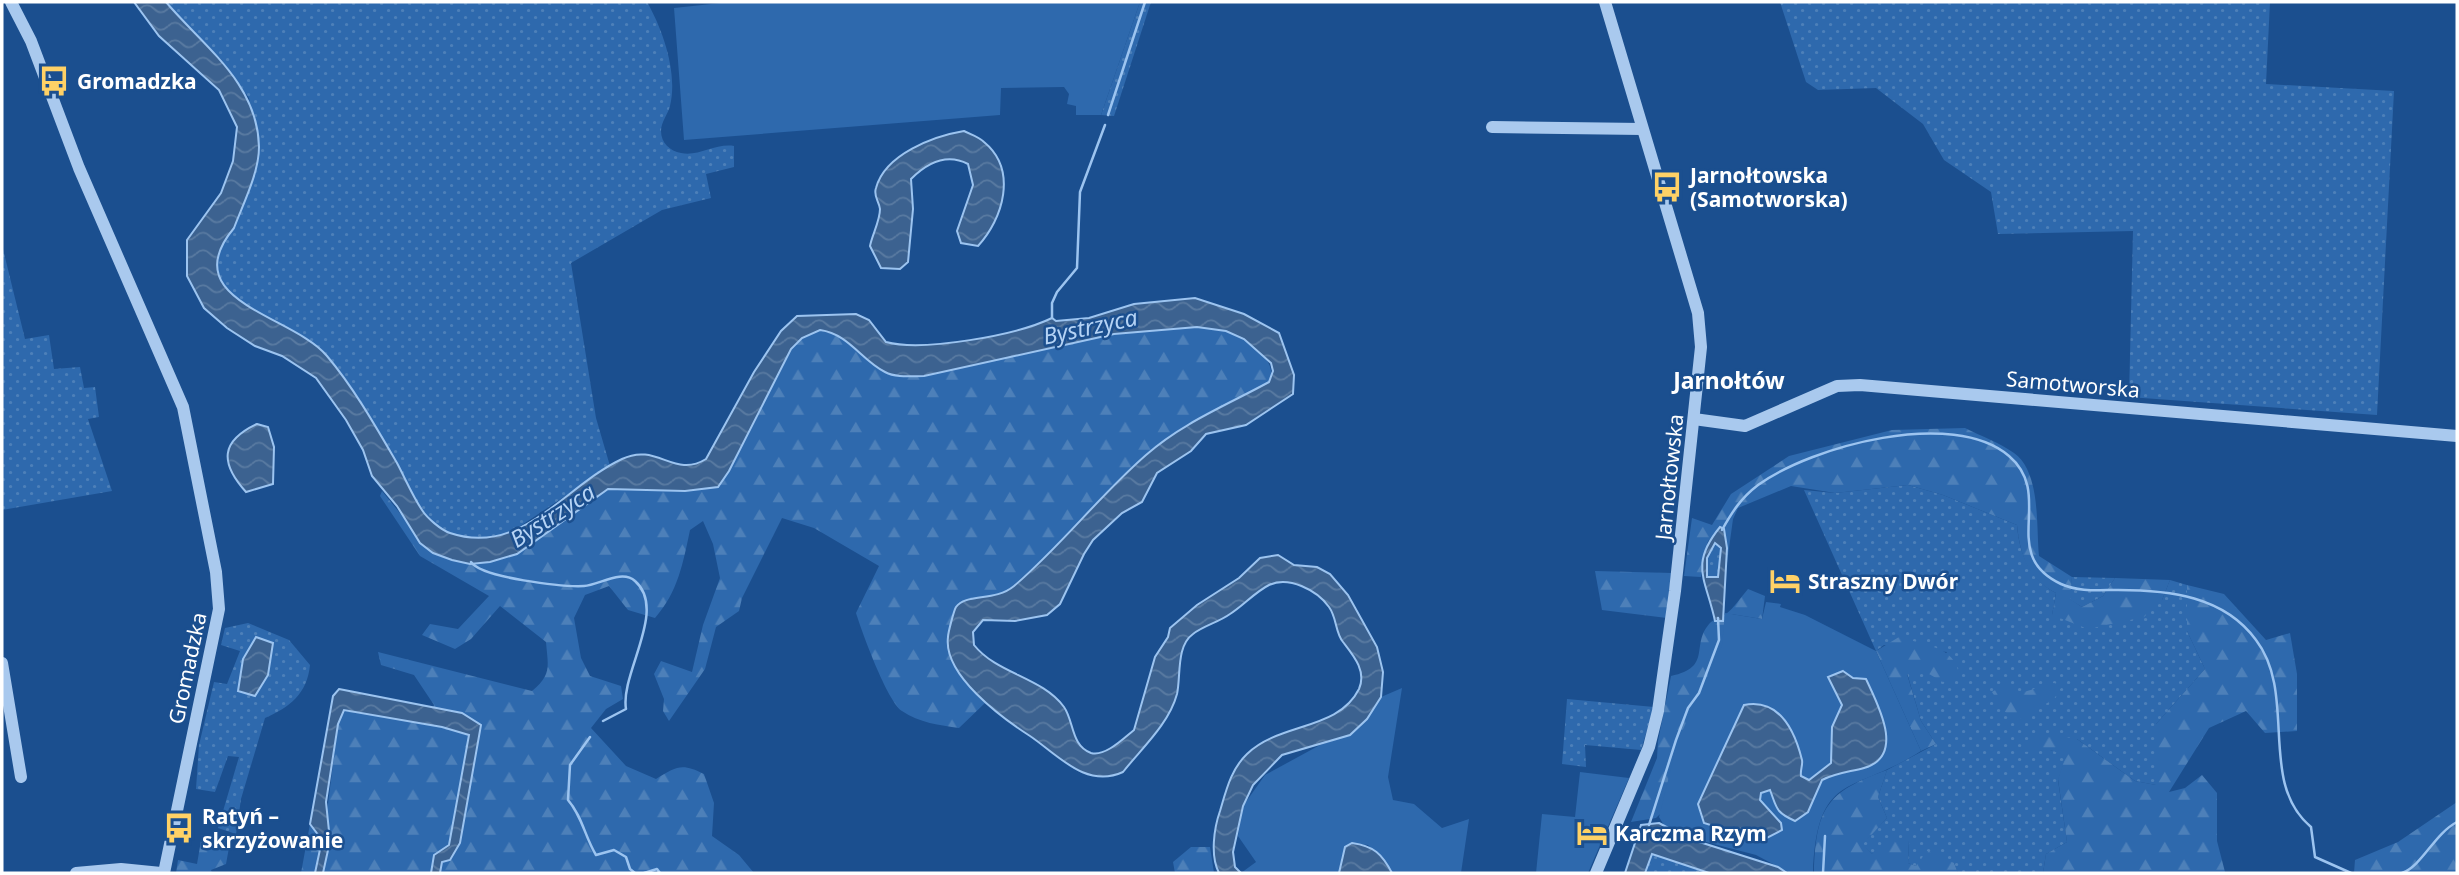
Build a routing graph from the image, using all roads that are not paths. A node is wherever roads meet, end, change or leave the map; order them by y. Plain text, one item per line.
1 (12, 2) edge
2 (1605, 2) edge
3 (1492, 127) dead end
4 (1642, 129) junction
5 (1694, 419) junction
6 (2457, 436) edge
7 (2, 663) edge
8 (21, 777) dead end
9 (76, 873) edge
10 (163, 873) edge
11 (1596, 873) edge

1 - 10 street, Gromadzka
2 - 4 street, Jarnołtowska
3 - 4 street
4 - 5 street, Jarnołtowska
5 - 6 street, Samotworska
5 - 11 street, Jarnołtowska
7 - 8 street
9 - 10 street

